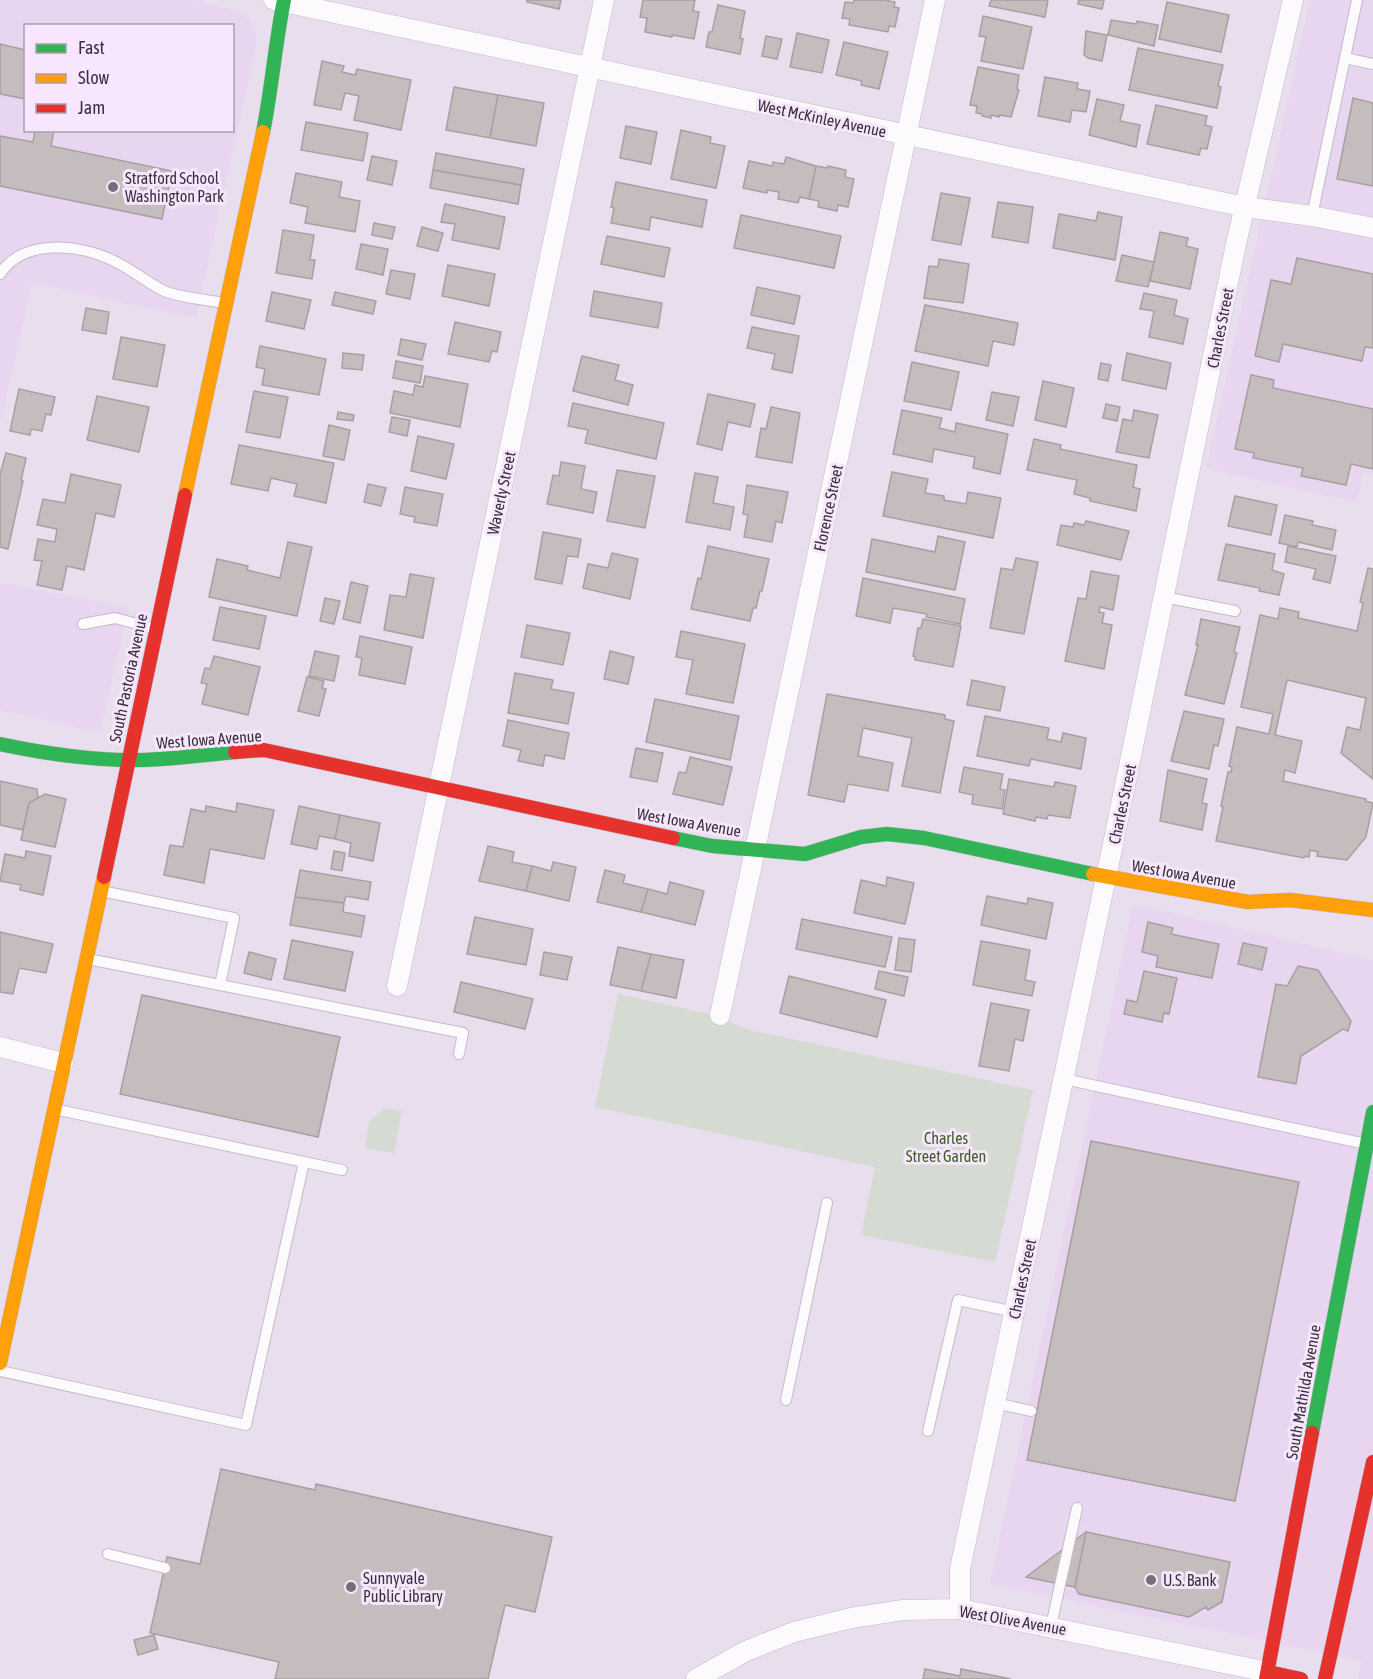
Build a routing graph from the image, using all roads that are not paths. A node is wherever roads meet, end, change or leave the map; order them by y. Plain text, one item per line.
1 (603, 0) edge
2 (935, 0) edge
3 (1293, 0) edge
4 (1357, 0) edge
5 (280, 1) edge
6 (1346, 58) junction
7 (1373, 64) edge
8 (590, 68) junction
9 (907, 136) junction
10 (1245, 207) junction
11 (1312, 216) junction
12 (1373, 228) edge
13 (0, 274) edge
14 (227, 303) junction
15 (1164, 597) junction
16 (1235, 611) dead end
17 (83, 624) dead end
18 (156, 629) junction
19 (0, 744) edge
20 (127, 760) junction
21 (440, 787) junction
22 (756, 850) junction
23 (1106, 877) junction
24 (101, 891) junction
25 (1373, 910) edge
26 (87, 958) junction
27 (220, 985) junction
28 (397, 986) dead end
29 (720, 1015) dead end
30 (0, 1047) edge
31 (459, 1054) dead end
32 (63, 1063) junction
33 (1064, 1079) junction
34 (53, 1109) junction
35 (1373, 1112) edge
36 (1366, 1144) junction
37 (304, 1162) junction
38 (342, 1170) dead end
39 (827, 1203) dead end
40 (1015, 1312) junction
41 (0, 1363) edge
42 (0, 1371) edge
43 (786, 1400) dead end
44 (996, 1403) junction
45 (1031, 1411) dead end
46 (928, 1431) dead end
47 (1373, 1462) edge
48 (1077, 1508) dead end
49 (108, 1554) dead end
50 (165, 1568) dead end
51 (960, 1609) junction
52 (1051, 1626) junction
53 (1267, 1675) edge
54 (696, 1679) edge
55 (1301, 1679) edge
56 (1325, 1679) edge

1 - 8 street, Waverly Street
2 - 9 street, Florence Street
3 - 10 street, Charles Street
4 - 6 lane
5 - 8 street, West McKinley Avenue
5 - 14 street, South Pastoria Avenue
6 - 7 lane
6 - 11 lane
8 - 9 street, West McKinley Avenue
8 - 21 street, Waverly Street
9 - 10 street, West McKinley Avenue
9 - 22 street, Florence Street
10 - 11 street, West McKinley Avenue
10 - 15 street, Charles Street
11 - 12 street, West McKinley Avenue
13 - 14 lane
14 - 18 street, South Pastoria Avenue
15 - 16 lane
15 - 23 street, Charles Street
17 - 18 lane
18 - 20 street, South Pastoria Avenue
19 - 20 street, West Iowa Avenue
20 - 21 street, West Iowa Avenue
20 - 24 street, South Pastoria Avenue
21 - 22 street, West Iowa Avenue
21 - 28 street, Waverly Street
22 - 23 street, West Iowa Avenue
22 - 29 street, Florence Street
23 - 25 street, West Iowa Avenue
23 - 33 street, Charles Street
24 - 26 street, South Pastoria Avenue
24 - 27 lane
26 - 27 lane
26 - 32 street, South Pastoria Avenue
27 - 31 lane
30 - 32 street
32 - 34 street, South Pastoria Avenue
33 - 36 lane
33 - 40 street, Charles Street
34 - 37 lane
34 - 41 street, South Pastoria Avenue
35 - 36 street, South Mathilda Avenue
36 - 53 street, South Mathilda Avenue
37 - 38 lane
37 - 42 lane
39 - 43 lane
40 - 44 street, Charles Street
40 - 46 lane
44 - 45 lane
44 - 51 street, Charles Street
47 - 56 street
48 - 52 lane
49 - 50 lane
51 - 52 street, West Olive Avenue
51 - 54 street, West Olive Avenue
52 - 53 street, West Olive Avenue
53 - 55 street, West Olive Avenue

